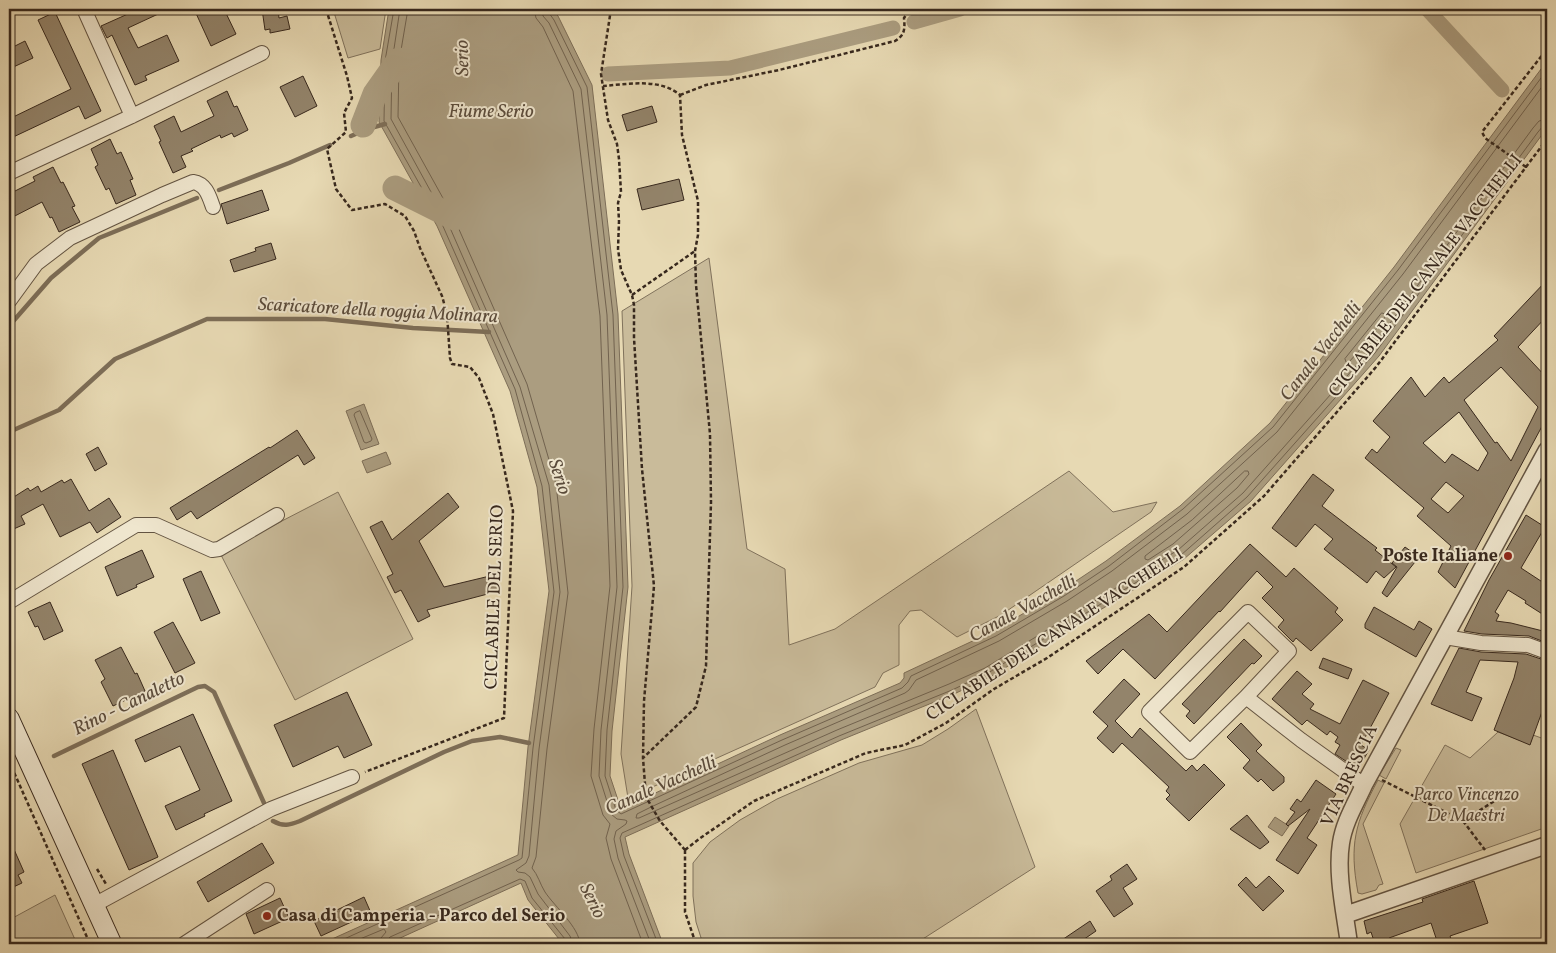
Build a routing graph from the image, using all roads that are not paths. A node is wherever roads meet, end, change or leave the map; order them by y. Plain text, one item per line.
1 (84, 9) edge
2 (262, 53) dead end
3 (132, 116) junction
4 (9, 173) edge
5 (214, 206) dead end
6 (9, 300) edge
7 (1547, 450) edge
8 (277, 515) dead end
9 (9, 602) edge
10 (1445, 637) junction
11 (1547, 652) edge
12 (1246, 697) junction
13 (9, 718) edge
14 (352, 777) road end
15 (1367, 779) junction
16 (1547, 845) edge
17 (267, 890) dead end
18 (94, 905) junction
19 (1345, 915) junction
20 (112, 944) edge
21 (184, 944) edge
22 (1349, 944) edge

1 - 3 street
2 - 3 street
3 - 4 street
5 - 6 street
7 - 10 street, VIA BRESCIA
8 - 9 street
10 - 11 street
10 - 15 street, VIA BRESCIA
12 - 12 street
12 - 15 street
13 - 18 main road
14 - 18 street
15 - 19 street, VIA BRESCIA
16 - 19 street
17 - 21 street
18 - 20 main road
19 - 22 street, VIA BRESCIA

